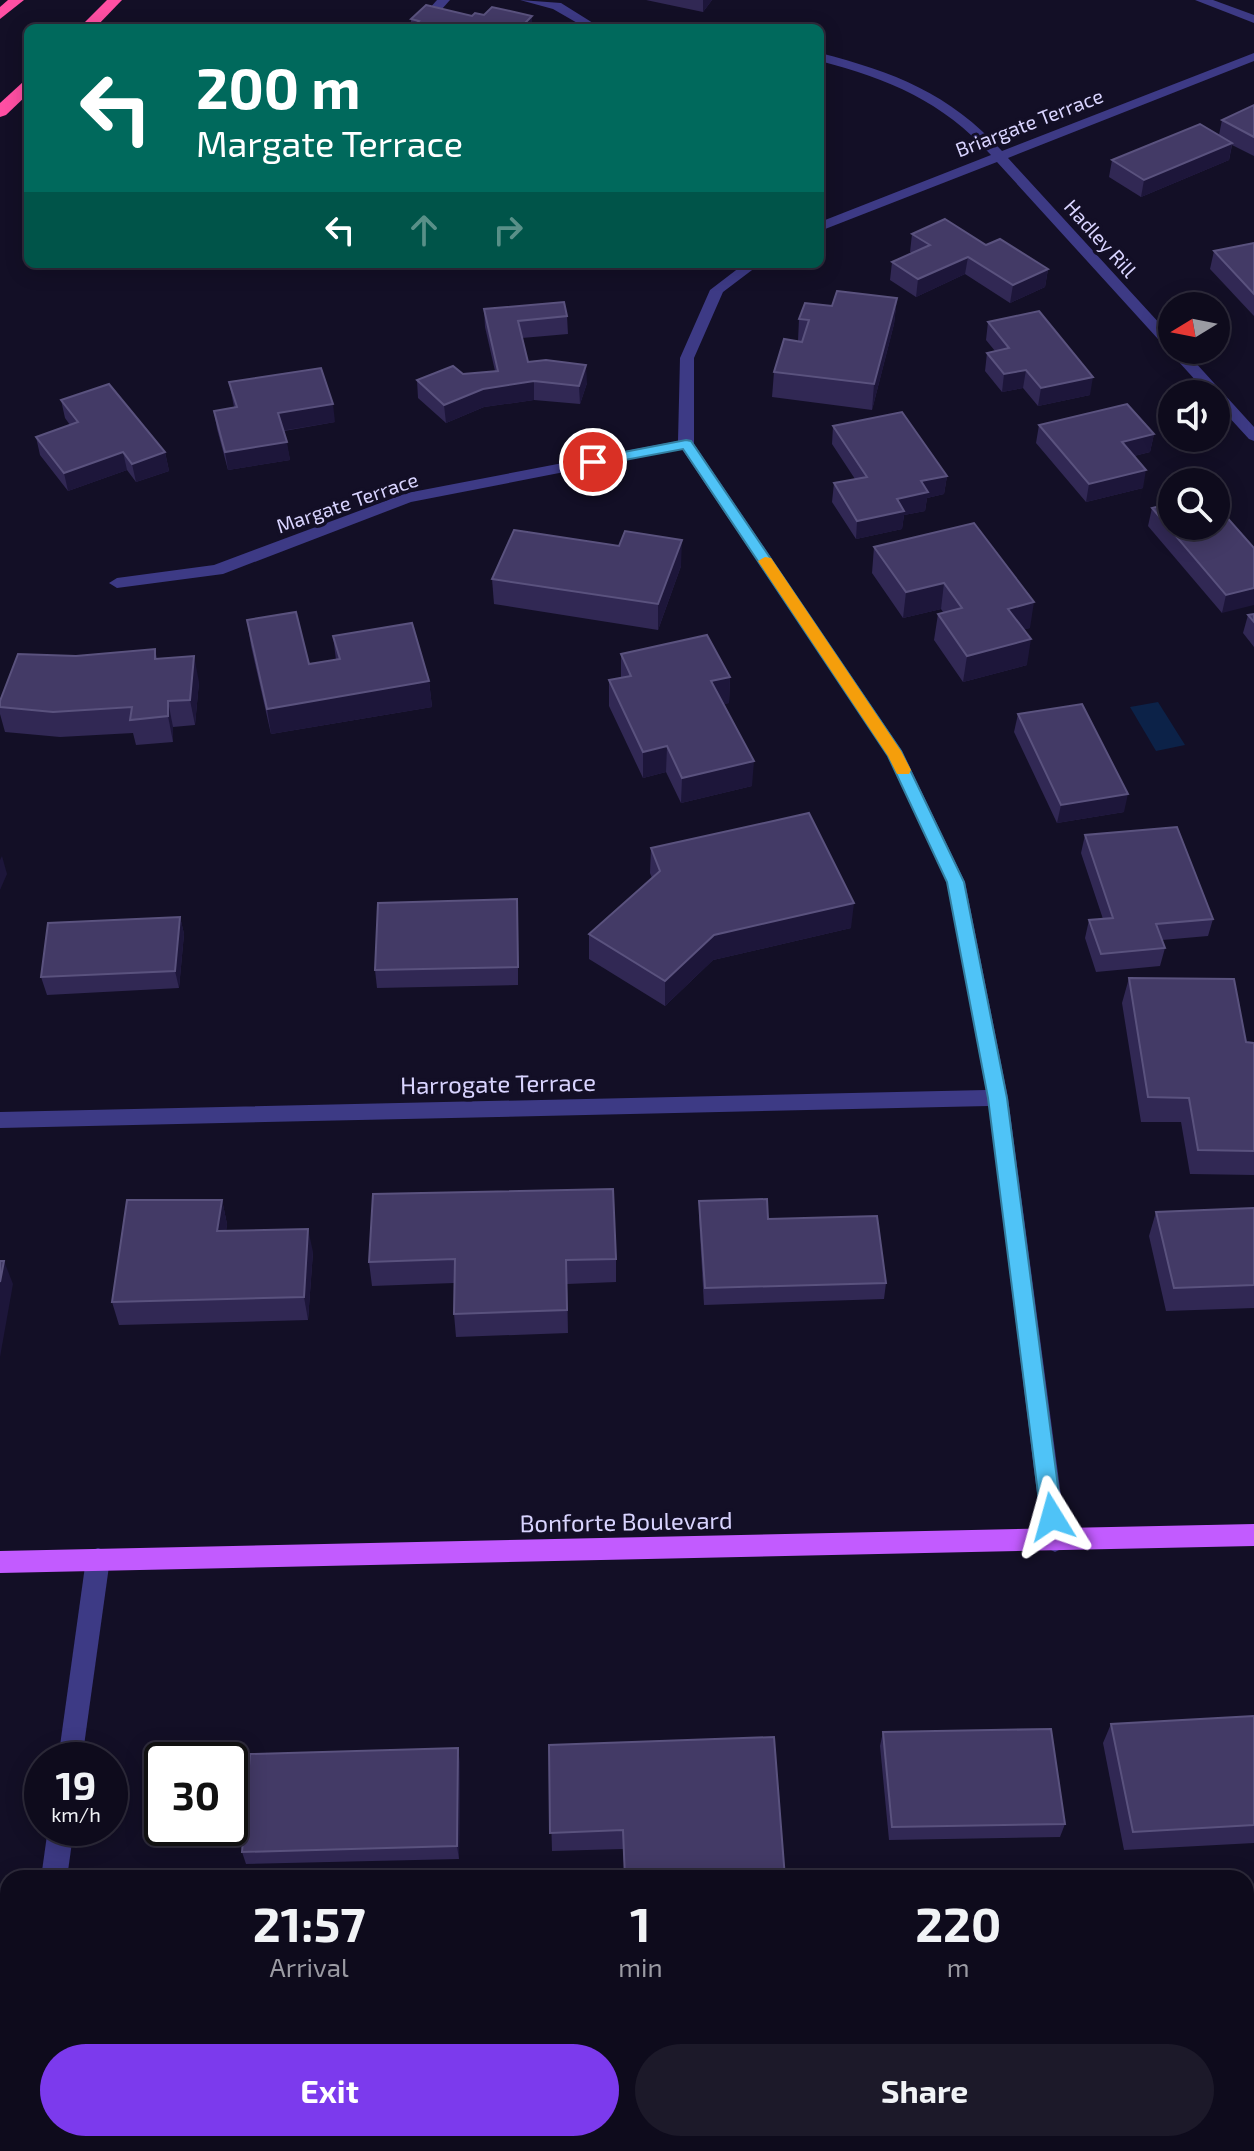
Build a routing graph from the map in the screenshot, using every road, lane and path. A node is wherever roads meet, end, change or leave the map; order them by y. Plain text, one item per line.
1 (17, 0) edge
2 (115, 0) edge
3 (444, 0) edge
4 (526, 0) edge
5 (1201, 0) edge
6 (0, 15) edge
7 (1254, 19) edge
8 (90, 24) edge
9 (422, 24) edge
10 (588, 24) edge
11 (1254, 57) edge
12 (824, 58) edge
13 (24, 89) edge
14 (0, 112) edge
15 (1000, 157) junction
16 (824, 225) edge
17 (747, 268) edge
18 (1158, 330) edge
19 (1189, 364) edge
20 (1203, 380) edge
21 (1230, 409) edge
22 (1254, 436) edge
23 (686, 444) junction
24 (117, 583) dead end
25 (998, 1098) junction
26 (0, 1120) edge
27 (1254, 1535) edge
28 (1055, 1541) junction
29 (98, 1559) junction
30 (0, 1562) edge
31 (73, 1742) edge
32 (58, 1846) edge
33 (55, 1870) edge

1 - 6 highway
2 - 8 highway
3 - 9 street
4 - 10 street
5 - 7 street
11 - 15 street, Briargate Terrace
12 - 15 street, Hadley Rill
13 - 14 highway
15 - 16 street, Briargate Terrace
15 - 18 street, Hadley Rill
17 - 23 street
19 - 20 street, Hadley Rill
21 - 22 street, Hadley Rill
23 - 24 street, Margate Terrace
23 - 25 street
25 - 26 street, Harrogate Terrace
25 - 28 street
27 - 28 main road, Bonforte Boulevard
28 - 29 main road, Bonforte Boulevard
29 - 30 main road, Bonforte Boulevard
29 - 31 street
32 - 33 street

